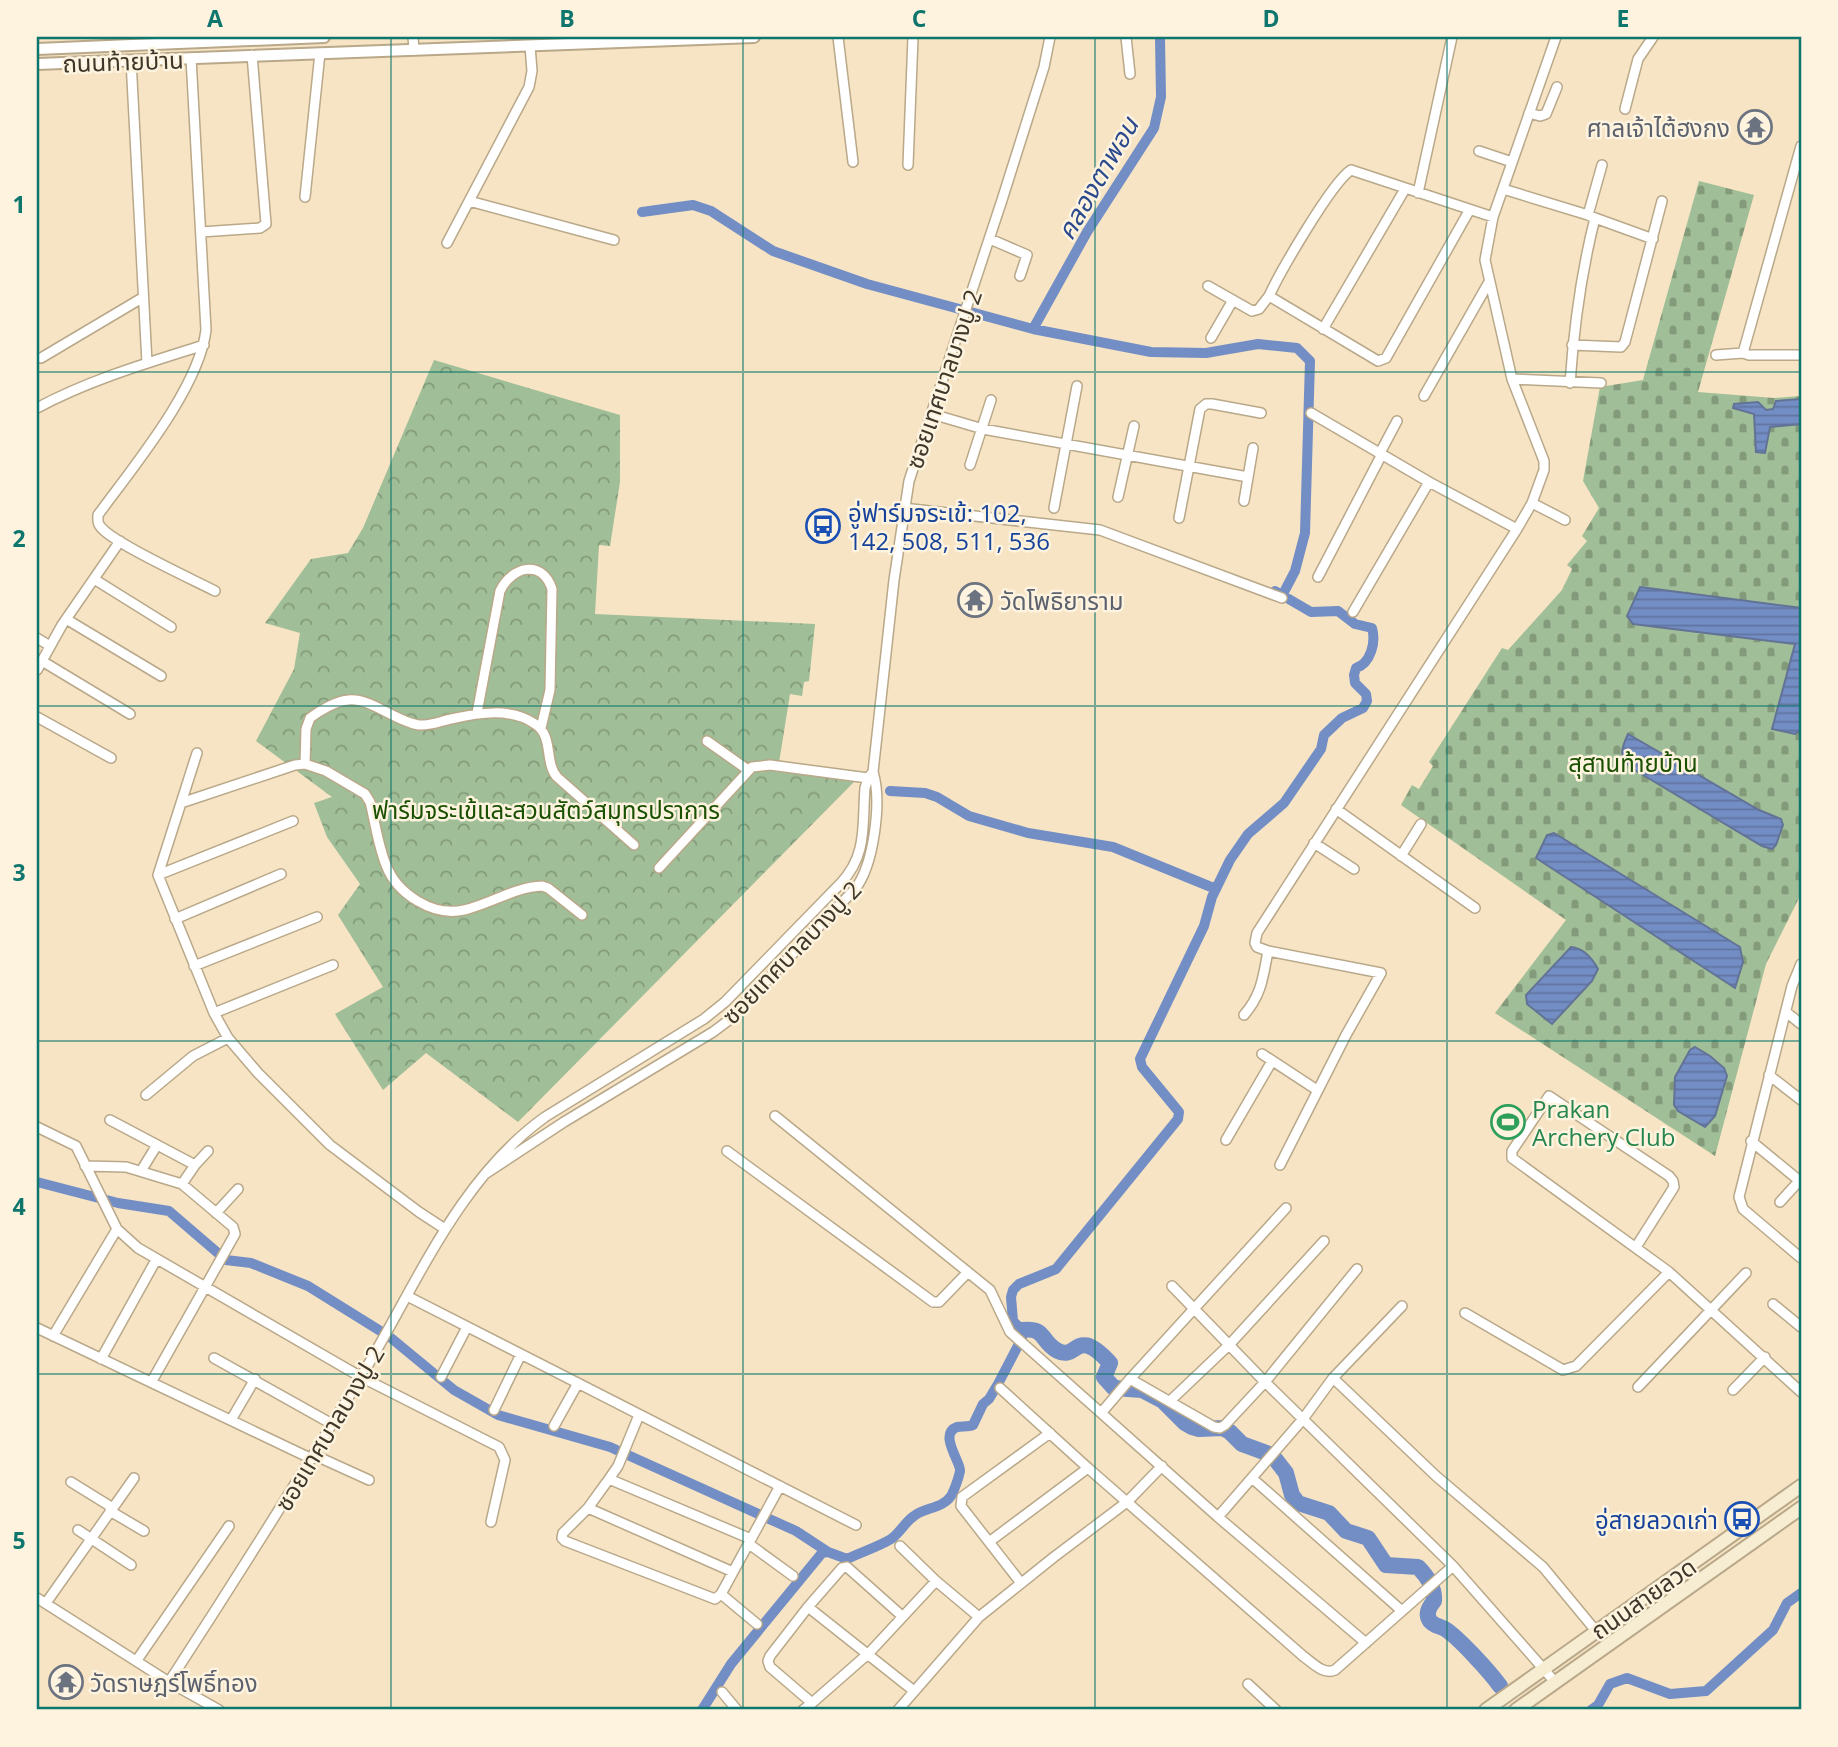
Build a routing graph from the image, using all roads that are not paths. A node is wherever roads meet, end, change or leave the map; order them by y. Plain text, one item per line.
1 (324, 37) edge
2 (413, 37) edge
3 (754, 37) edge
4 (838, 37) edge
5 (913, 37) edge
6 (1050, 37) edge
7 (1126, 37) edge
8 (1452, 37) edge
9 (1556, 37) edge
10 (1653, 37) edge
11 (594, 40) edge
12 (530, 46) junction
13 (37, 49) edge
14 (414, 50) junction
15 (320, 52) junction
16 (252, 55) junction
17 (191, 58) junction
18 (131, 60) junction
19 (37, 64) edge
20 (1130, 74) dead end
21 (1557, 87) dead end
22 (1625, 109) dead end
23 (1529, 113) junction
24 (1801, 146) edge
25 (1479, 151) dead end
26 (853, 162) dead end
27 (1512, 162) junction
28 (908, 164) dead end
29 (1602, 165) dead end
30 (1405, 189) junction
31 (1503, 189) junction
32 (1418, 193) junction
33 (305, 197) dead end
34 (469, 201) junction
35 (1662, 201) dead end
36 (1469, 211) junction
37 (1493, 217) junction
38 (1592, 217) junction
39 (201, 232) junction
40 (990, 239) junction
41 (1653, 239) junction
42 (614, 240) dead end
43 (447, 243) dead end
44 (1020, 276) dead end
45 (1489, 282) junction
46 (1209, 286) dead end
47 (1269, 296) junction
48 (142, 298) junction
49 (1233, 300) junction
50 (1323, 329) junction
51 (1211, 338) dead end
52 (204, 345) junction
53 (1572, 345) junction
54 (1743, 353) junction
55 (1716, 355) dead end
56 (1801, 355) edge
57 (41, 358) dead end
58 (147, 363) junction
59 (1512, 379) junction
60 (1570, 383) junction
61 (1601, 383) dead end
62 (1077, 386) dead end
63 (1424, 396) dead end
64 (991, 400) dead end
65 (37, 408) edge
66 (1261, 413) dead end
67 (1311, 413) dead end
68 (932, 414) junction
69 (1397, 421) dead end
70 (1134, 426) dead end
71 (983, 429) junction
72 (1067, 443) junction
73 (1253, 448) dead end
74 (1381, 453) junction
75 (1127, 454) junction
76 (970, 465) dead end
77 (1189, 466) junction
78 (1248, 477) junction
79 (1429, 482) junction
80 (1118, 498) dead end
81 (1244, 501) dead end
82 (1532, 503) junction
83 (903, 508) junction
84 (1054, 508) dead end
85 (1179, 518) dead end
86 (1565, 520) dead end
87 (1517, 529) junction
88 (120, 541) junction
89 (1318, 577) dead end
90 (94, 579) junction
91 (215, 591) dead end
92 (1282, 598) dead end
93 (1353, 611) dead end
94 (66, 619) junction
95 (171, 627) dead end
96 (37, 638) edge
97 (50, 646) junction
98 (42, 661) junction
99 (37, 670) edge
100 (161, 676) dead end
101 (477, 713) junction
102 (130, 714) dead end
103 (37, 717) edge
104 (541, 728) junction
105 (707, 741) dead end
106 (197, 753) dead end
107 (111, 758) dead end
108 (305, 764) junction
109 (748, 770) junction
110 (870, 775) junction
111 (181, 803) junction
112 (1336, 808) junction
113 (293, 821) dead end
114 (1421, 824) dead end
115 (1314, 843) junction
116 (634, 845) dead end
117 (1401, 856) junction
118 (659, 868) dead end
119 (1354, 869) dead end
120 (281, 874) dead end
121 (158, 875) junction
122 (1475, 908) dead end
123 (582, 915) dead end
124 (317, 917) dead end
125 (175, 919) junction
126 (1268, 951) junction
127 (1801, 964) edge
128 (333, 965) dead end
129 (194, 966) junction
130 (1796, 988) edge
131 (1786, 1012) junction
132 (214, 1013) junction
133 (1244, 1015) dead end
134 (1801, 1024) edge
135 (228, 1038) junction
136 (1262, 1054) dead end
137 (1272, 1061) junction
138 (1769, 1075) junction
139 (1317, 1090) junction
140 (146, 1095) dead end
141 (1801, 1100) edge
142 (775, 1116) dead end
143 (110, 1120) dead end
144 (37, 1127) edge
145 (1226, 1140) dead end
146 (1751, 1141) junction
147 (157, 1145) junction
148 (208, 1151) dead end
149 (727, 1151) dead end
150 (195, 1165) junction
151 (1280, 1165) dead end
152 (85, 1166) junction
153 (141, 1171) junction
154 (485, 1174) junction
155 (1800, 1181) edge
156 (182, 1184) junction
157 (238, 1188) dead end
158 (1780, 1202) dead end
159 (1286, 1208) dead end
160 (216, 1213) junction
161 (117, 1229) junction
162 (445, 1229) junction
163 (1324, 1241) dead end
164 (1636, 1247) junction
165 (1801, 1258) edge
166 (156, 1260) junction
167 (1357, 1269) dead end
168 (968, 1272) junction
169 (1669, 1272) junction
170 (1746, 1273) dead end
171 (205, 1286) junction
172 (1172, 1286) dead end
173 (407, 1296) junction
174 (1773, 1304) dead end
175 (1402, 1306) dead end
176 (1194, 1307) junction
177 (1712, 1310) junction
178 (1465, 1313) dead end
179 (467, 1327) junction
180 (1801, 1327) edge
181 (37, 1328) edge
182 (53, 1336) junction
183 (1230, 1344) junction
184 (521, 1354) junction
185 (1765, 1357) junction
186 (214, 1358) dead end
187 (102, 1359) junction
188 (361, 1377) junction
189 (440, 1377) dead end
190 (1333, 1378) junction
191 (255, 1379) junction
192 (1130, 1379) junction
193 (152, 1381) junction
194 (1265, 1382) junction
195 (578, 1383) junction
196 (1638, 1387) dead end
197 (1801, 1387) edge
198 (1000, 1388) dead end
199 (1733, 1390) dead end
200 (1170, 1401) junction
201 (494, 1410) dead end
202 (1102, 1412) junction
203 (639, 1415) junction
204 (1303, 1419) junction
205 (231, 1420) junction
206 (332, 1424) junction
207 (554, 1426) dead end
208 (1050, 1433) junction
209 (313, 1457) junction
210 (1162, 1466) junction
211 (1088, 1468) junction
212 (134, 1478) dead end
213 (609, 1479) junction
214 (1253, 1479) junction
215 (369, 1480) dead end
216 (71, 1482) dead end
217 (780, 1486) junction
218 (1801, 1486) edge
219 (1128, 1502) junction
220 (588, 1508) junction
221 (1801, 1508) edge
222 (111, 1509) junction
223 (1218, 1517) junction
224 (491, 1522) dead end
225 (856, 1525) dead end
226 (229, 1526) dead end
227 (78, 1530) dead end
228 (144, 1531) dead end
229 (90, 1540) junction
230 (750, 1541) junction
231 (989, 1542) junction
232 (900, 1546) dead end
233 (131, 1565) dead end
234 (1453, 1566) junction
235 (733, 1572) junction
236 (793, 1576) dead end
237 (936, 1581) junction
238 (1021, 1583) junction
239 (721, 1594) junction
240 (41, 1600) edge
241 (808, 1607) junction
242 (1402, 1611) junction
243 (902, 1616) junction
244 (979, 1617) junction
245 (757, 1624) dead end
246 (1596, 1631) junction
247 (1366, 1643) junction
248 (869, 1653) junction
249 (137, 1660) junction
250 (1545, 1668) junction
251 (169, 1682) junction
252 (1555, 1682) junction
253 (1248, 1684) dead end
254 (914, 1691) junction
255 (722, 1692) dead end
256 (204, 1701) junction
257 (812, 1703) junction
258 (197, 1710) edge
259 (219, 1710) edge
260 (737, 1710) edge
261 (803, 1710) edge
262 (898, 1710) edge
263 (1276, 1710) edge
264 (1486, 1710) edge
265 (1516, 1710) edge

1 - 13 street, ถนนท้ายบ้าน
2 - 14 street
3 - 11 street, ถนนท้ายบ้าน
4 - 26 street
5 - 28 street
6 - 40 street, ซอยเทศบาลบางปู 2
7 - 20 street
8 - 32 street
9 - 23 street
10 - 22 street
11 - 12 street, ถนนท้ายบ้าน
12 - 14 street, ถนนท้ายบ้าน
12 - 34 street
14 - 15 street, ถนนท้ายบ้าน
15 - 16 street, ถนนท้ายบ้าน
15 - 33 street
16 - 17 street, ถนนท้ายบ้าน
16 - 39 street
17 - 18 street, ถนนท้ายบ้าน
17 - 39 street
18 - 19 street, ถนนท้ายบ้าน
18 - 48 street
21 - 23 street
23 - 27 street
24 - 54 street
25 - 27 street
27 - 31 street
29 - 38 street
30 - 32 street
30 - 47 street
30 - 50 street
31 - 37 street
31 - 38 street
32 - 36 street
34 - 42 street
34 - 43 street
35 - 41 street
36 - 37 street
36 - 50 street
37 - 45 street
38 - 41 street
38 - 53 street
39 - 52 street
40 - 44 street
40 - 68 street, ซอยเทศบาลบางปู 2
41 - 53 street
45 - 59 street
45 - 63 street
46 - 49 street
47 - 49 street
47 - 50 street
48 - 57 street
48 - 58 street
49 - 51 street
52 - 58 street
52 - 88 street
53 - 60 street
54 - 55 street
54 - 56 street
58 - 65 street
59 - 60 street
59 - 82 street
60 - 61 street
62 - 72 street
64 - 71 street
66 - 77 street
67 - 74 street
68 - 71 street
68 - 83 street, ซอยเทศบาลบางปู 2
69 - 74 street
70 - 75 street
71 - 72 street
71 - 76 street
72 - 75 street
72 - 84 street
73 - 78 street
74 - 79 street
74 - 89 street
75 - 77 street
75 - 80 street
77 - 78 street
77 - 85 street
78 - 81 street
79 - 87 street
79 - 93 street
82 - 86 street
82 - 87 street
83 - 92 street
83 - 110 street, ซอยเทศบาลบางปู 2
87 - 112 street
88 - 90 street
88 - 91 street
90 - 94 street
90 - 95 street
94 - 97 street
94 - 100 street
96 - 97 street
97 - 98 street
98 - 99 street
98 - 102 street
101 - 104 street
101 - 104 street
101 - 108 street
103 - 107 street
104 - 116 street
105 - 109 street
106 - 111 street
108 - 111 street
108 - 123 street
109 - 110 street
109 - 118 street
110 - 154 street, ซอยเทศบาลบางปู 2
110 - 154 street, ซอยเทศบาลบางปู 2
111 - 121 street
112 - 115 street
112 - 117 street
113 - 121 street
114 - 117 street
115 - 119 street
115 - 126 street
117 - 122 street
120 - 125 street
121 - 125 street
124 - 129 street
125 - 129 street
126 - 133 street
126 - 139 street
127 - 130 street
128 - 132 street
129 - 132 street
130 - 131 street
131 - 134 street
131 - 138 street
132 - 135 street
135 - 140 street
135 - 162 street
136 - 137 street
137 - 139 street
137 - 145 street
138 - 141 street
138 - 146 street
139 - 151 street
142 - 168 street
143 - 147 street
144 - 152 street
146 - 155 street
146 - 165 street
147 - 150 street
147 - 153 street
148 - 150 street
149 - 168 street
150 - 156 street
152 - 153 street
152 - 161 street
153 - 156 street
154 - 162 street, ซอยเทศบาลบางปู 2
155 - 158 street
156 - 160 street
157 - 160 street
159 - 176 street
160 - 171 street
161 - 166 street
161 - 182 street
162 - 173 street, ซอยเทศบาลบางปู 2
163 - 183 street
164 - 164 street
164 - 169 street
166 - 171 street
166 - 187 street
167 - 194 street
168 - 202 street
169 - 177 street
169 - 178 street
170 - 177 street
171 - 188 street
171 - 193 street
172 - 176 street
173 - 179 street
173 - 188 street, ซอยเทศบาลบางปู 2
174 - 180 street
175 - 190 street
176 - 183 street
176 - 192 street
177 - 185 street
177 - 196 street
179 - 184 street
179 - 189 street
181 - 182 street
182 - 187 street
183 - 194 street
183 - 200 street
184 - 195 street
184 - 201 street
185 - 197 street
185 - 199 street
186 - 191 street
187 - 193 street
188 - 206 street, ซอยเทศบาลบางปู 2
188 - 224 street
190 - 204 street
190 - 246 street
191 - 205 street
191 - 206 street
192 - 200 street
192 - 202 street
193 - 205 street
194 - 200 street
194 - 204 street
195 - 203 street
195 - 207 street
198 - 208 street
202 - 210 street
203 - 213 street
203 - 217 street
204 - 214 street
204 - 234 street
205 - 209 street
206 - 209 street, ซอยเทศบาลบางปู 2
208 - 211 street
208 - 231 street
209 - 215 street
209 - 251 street, ซอยเทศบาลบางปู 2
210 - 219 street
210 - 223 street
211 - 219 street
211 - 231 street
212 - 222 street
213 - 220 street
213 - 230 street
214 - 223 street
214 - 242 street
216 - 222 street
217 - 225 street
217 - 230 street
218 - 246 main road, ถนนสายลวด
219 - 238 street
219 - 247 street
220 - 235 street
220 - 239 street
221 - 252 main road, ถนนสายลวด
222 - 228 street
222 - 229 street
223 - 247 street
226 - 249 street
227 - 229 street
229 - 233 street
229 - 240 street
230 - 235 street
230 - 236 street
231 - 238 street
232 - 237 street
234 - 242 street
234 - 250 street
235 - 239 street
237 - 243 street
237 - 244 street
238 - 244 street
239 - 245 street
240 - 249 street
241 - 243 street
241 - 248 street
241 - 257 street
242 - 247 street
243 - 248 street
244 - 254 street
246 - 250 main road, ถนนสายลวด
248 - 254 street
248 - 257 street
249 - 251 street
250 - 252 street
250 - 264 main road, ถนนสายลวด
251 - 256 street
252 - 265 main road, ถนนสายลวด
253 - 263 street
254 - 262 street
255 - 260 street
256 - 258 street
256 - 259 street
257 - 261 street

